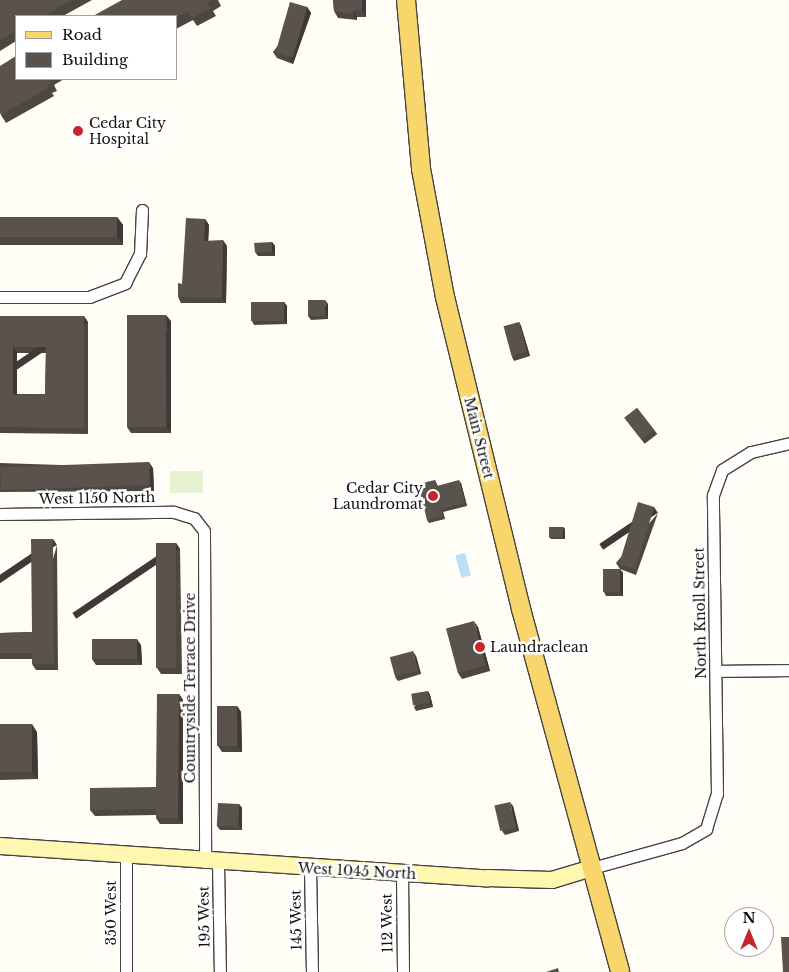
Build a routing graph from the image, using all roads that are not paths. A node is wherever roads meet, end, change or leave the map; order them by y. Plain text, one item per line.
1 (406, 0) edge
2 (142, 210) dead end
3 (0, 296) edge
4 (789, 443) edge
5 (0, 514) edge
6 (194, 518) joint
7 (789, 670) edge
8 (716, 671) junction
9 (706, 829) joint
10 (0, 846) edge
11 (126, 854) junction
12 (212, 862) junction
13 (310, 868) junction
14 (592, 868) junction
15 (402, 874) junction
16 (619, 971) edge
17 (126, 972) edge
18 (220, 972) edge
19 (312, 972) edge
20 (403, 972) edge

1 - 14 main road, Main Street
2 - 3 street
4 - 8 street, North Knoll Street
5 - 6 street, West 1150 North
6 - 12 street, Countryside Terrace Drive
7 - 8 street
8 - 9 street, North Knoll Street
9 - 14 street, West 1045 North
10 - 11 main road, West 1045 North
11 - 12 main road, West 1045 North
11 - 17 street, 350 West
12 - 13 main road, West 1045 North
12 - 18 street, 195 West
13 - 15 main road, West 1045 North
13 - 19 street, 145 West
14 - 15 main road, West 1045 North
14 - 16 main road, Main Street
15 - 20 street, 112 West

